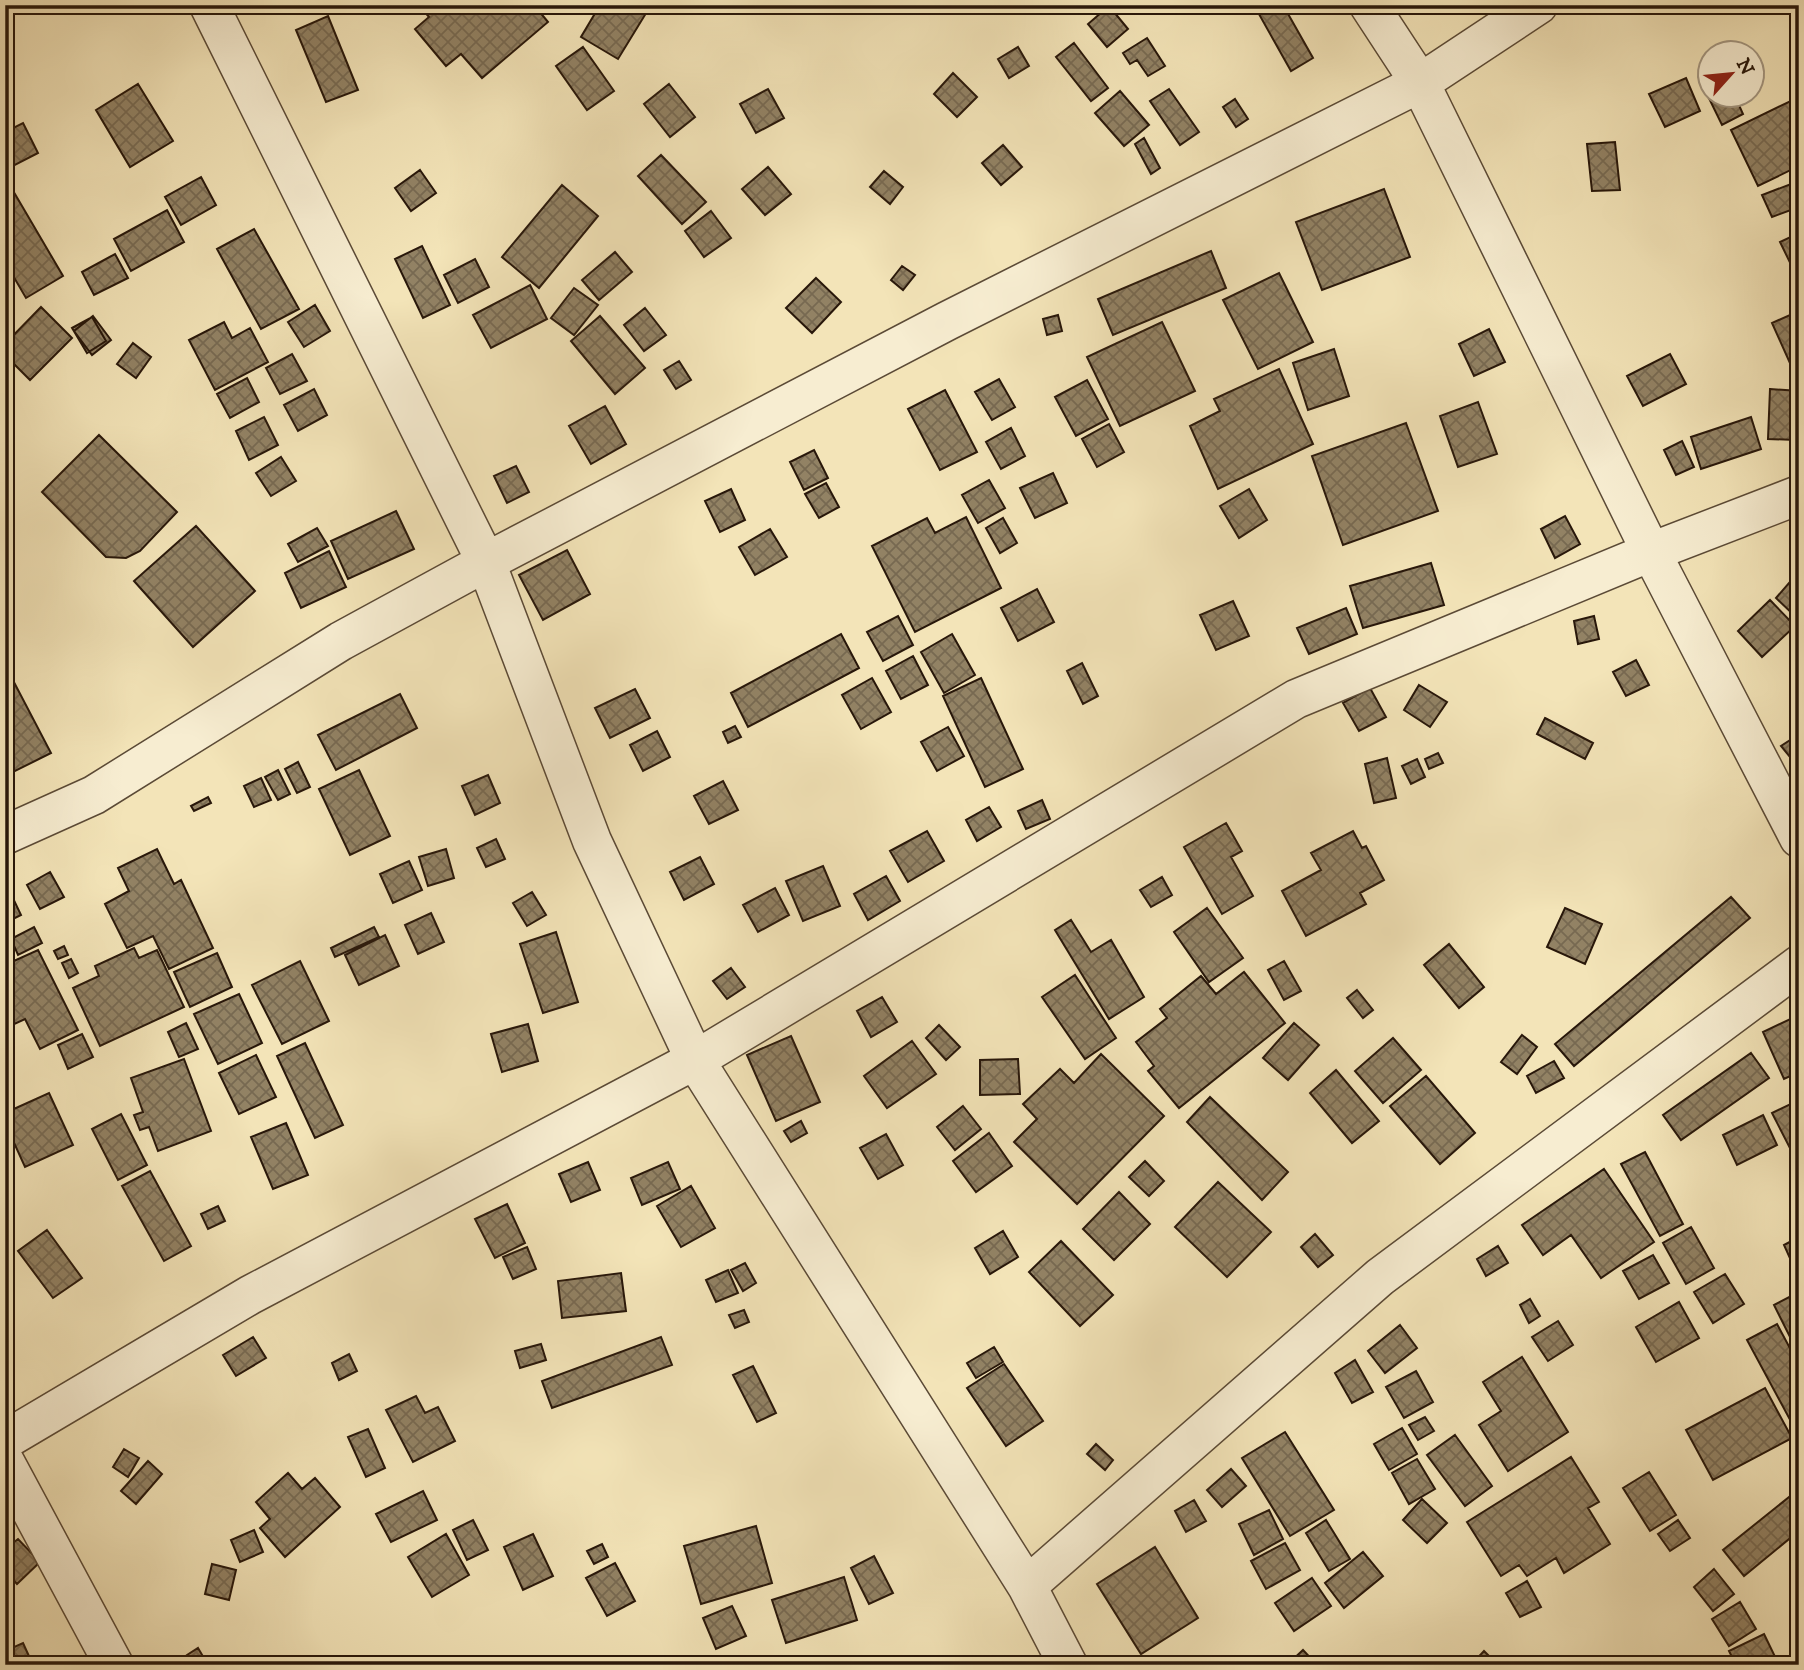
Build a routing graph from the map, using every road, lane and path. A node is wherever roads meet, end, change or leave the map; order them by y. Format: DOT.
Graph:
graph roads {
  1 [pos="209,5"];
  2 [pos="1369,5"];
  3 [pos="1538,5"];
  4 [pos="1420,83"];
  5 [pos="1799,495"];
  6 [pos="1651,552"];
  7 [pos="486,562"];
  8 [pos="5,835"];
  9 [pos="1799,838"];
  10 [pos="1799,965"];
  11 [pos="695,1060"];
  12 [pos="7,1465"];
  13 [pos="1027,1586"];
  14 [pos="114,1665"];
  15 [pos="1068,1665"];
  1 -- 7 [label="street"];
  2 -- 4 [label="street"];
  3 -- 4 [label="street"];
  4 -- 6 [label="street"];
  4 -- 7 [label="street"];
  5 -- 6 [label="street"];
  6 -- 9 [label="street"];
  6 -- 11 [label="street"];
  7 -- 8 [label="street"];
  7 -- 11 [label="street"];
  10 -- 13 [label="street"];
  11 -- 12 [label="street"];
  11 -- 13 [label="street"];
  12 -- 14 [label="street"];
  13 -- 15 [label="street"];
}
